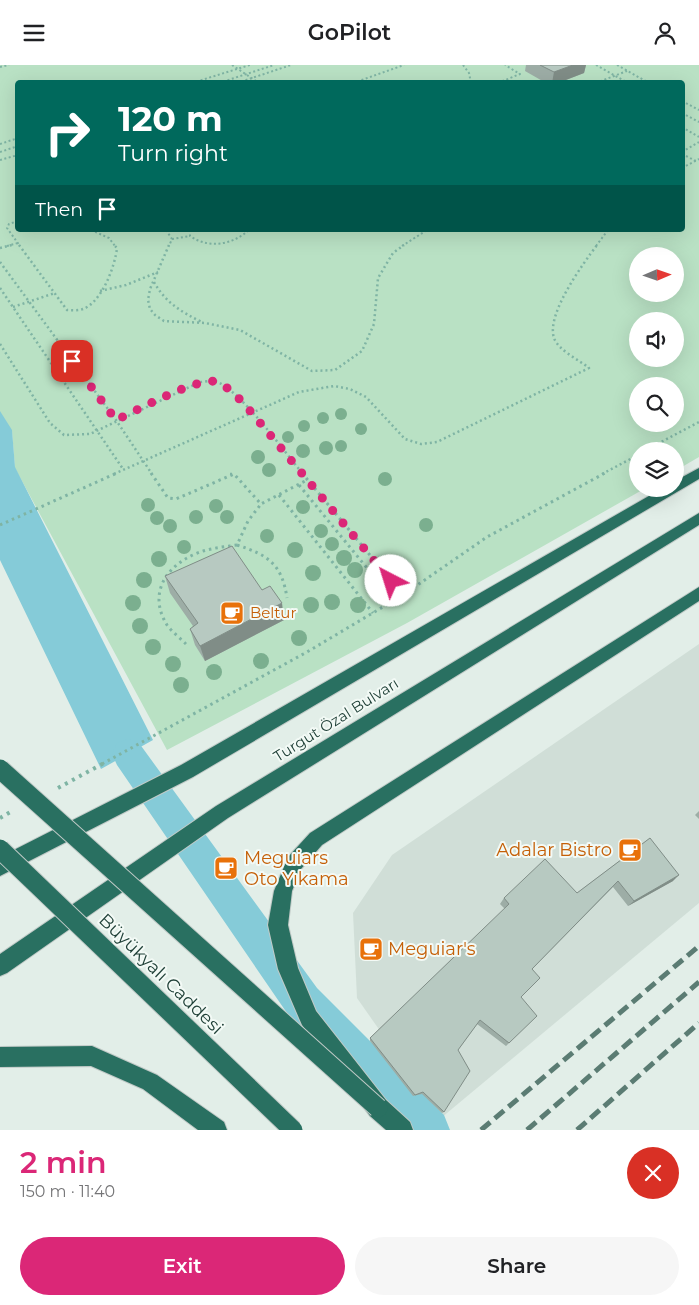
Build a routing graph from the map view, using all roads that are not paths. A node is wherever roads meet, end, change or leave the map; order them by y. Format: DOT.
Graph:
graph roads {
  1 [pos="699,473"];
  2 [pos="684,482"];
  3 [pos="659,497"];
  4 [pos="699,518"];
  5 [pos="699,593"];
  6 [pos="0,769"];
  7 [pos="0,849"];
  8 [pos="0,867"];
  9 [pos="0,966"];
  10 [pos="0,1057"];
  11 [pos="378,1108"];
  12 [pos="216,1130"];
  13 [pos="293,1130"];
  14 [pos="402,1130"];
  1 -- 2 [label="highway, Turgut Özal Bulvarı"];
  3 -- 8 [label="highway, Turgut Özal Bulvarı"];
  4 -- 9 [label="highway, Turgut Özal Bulvarı"];
  5 -- 11 [label="highway, bridge"];
  6 -- 11 [label="highway, bridge"];
  7 -- 13 [label="highway, Büyükyalı Caddesi, bridge"];
  10 -- 12 [label="highway"];
  11 -- 14 [label="highway"];
}
